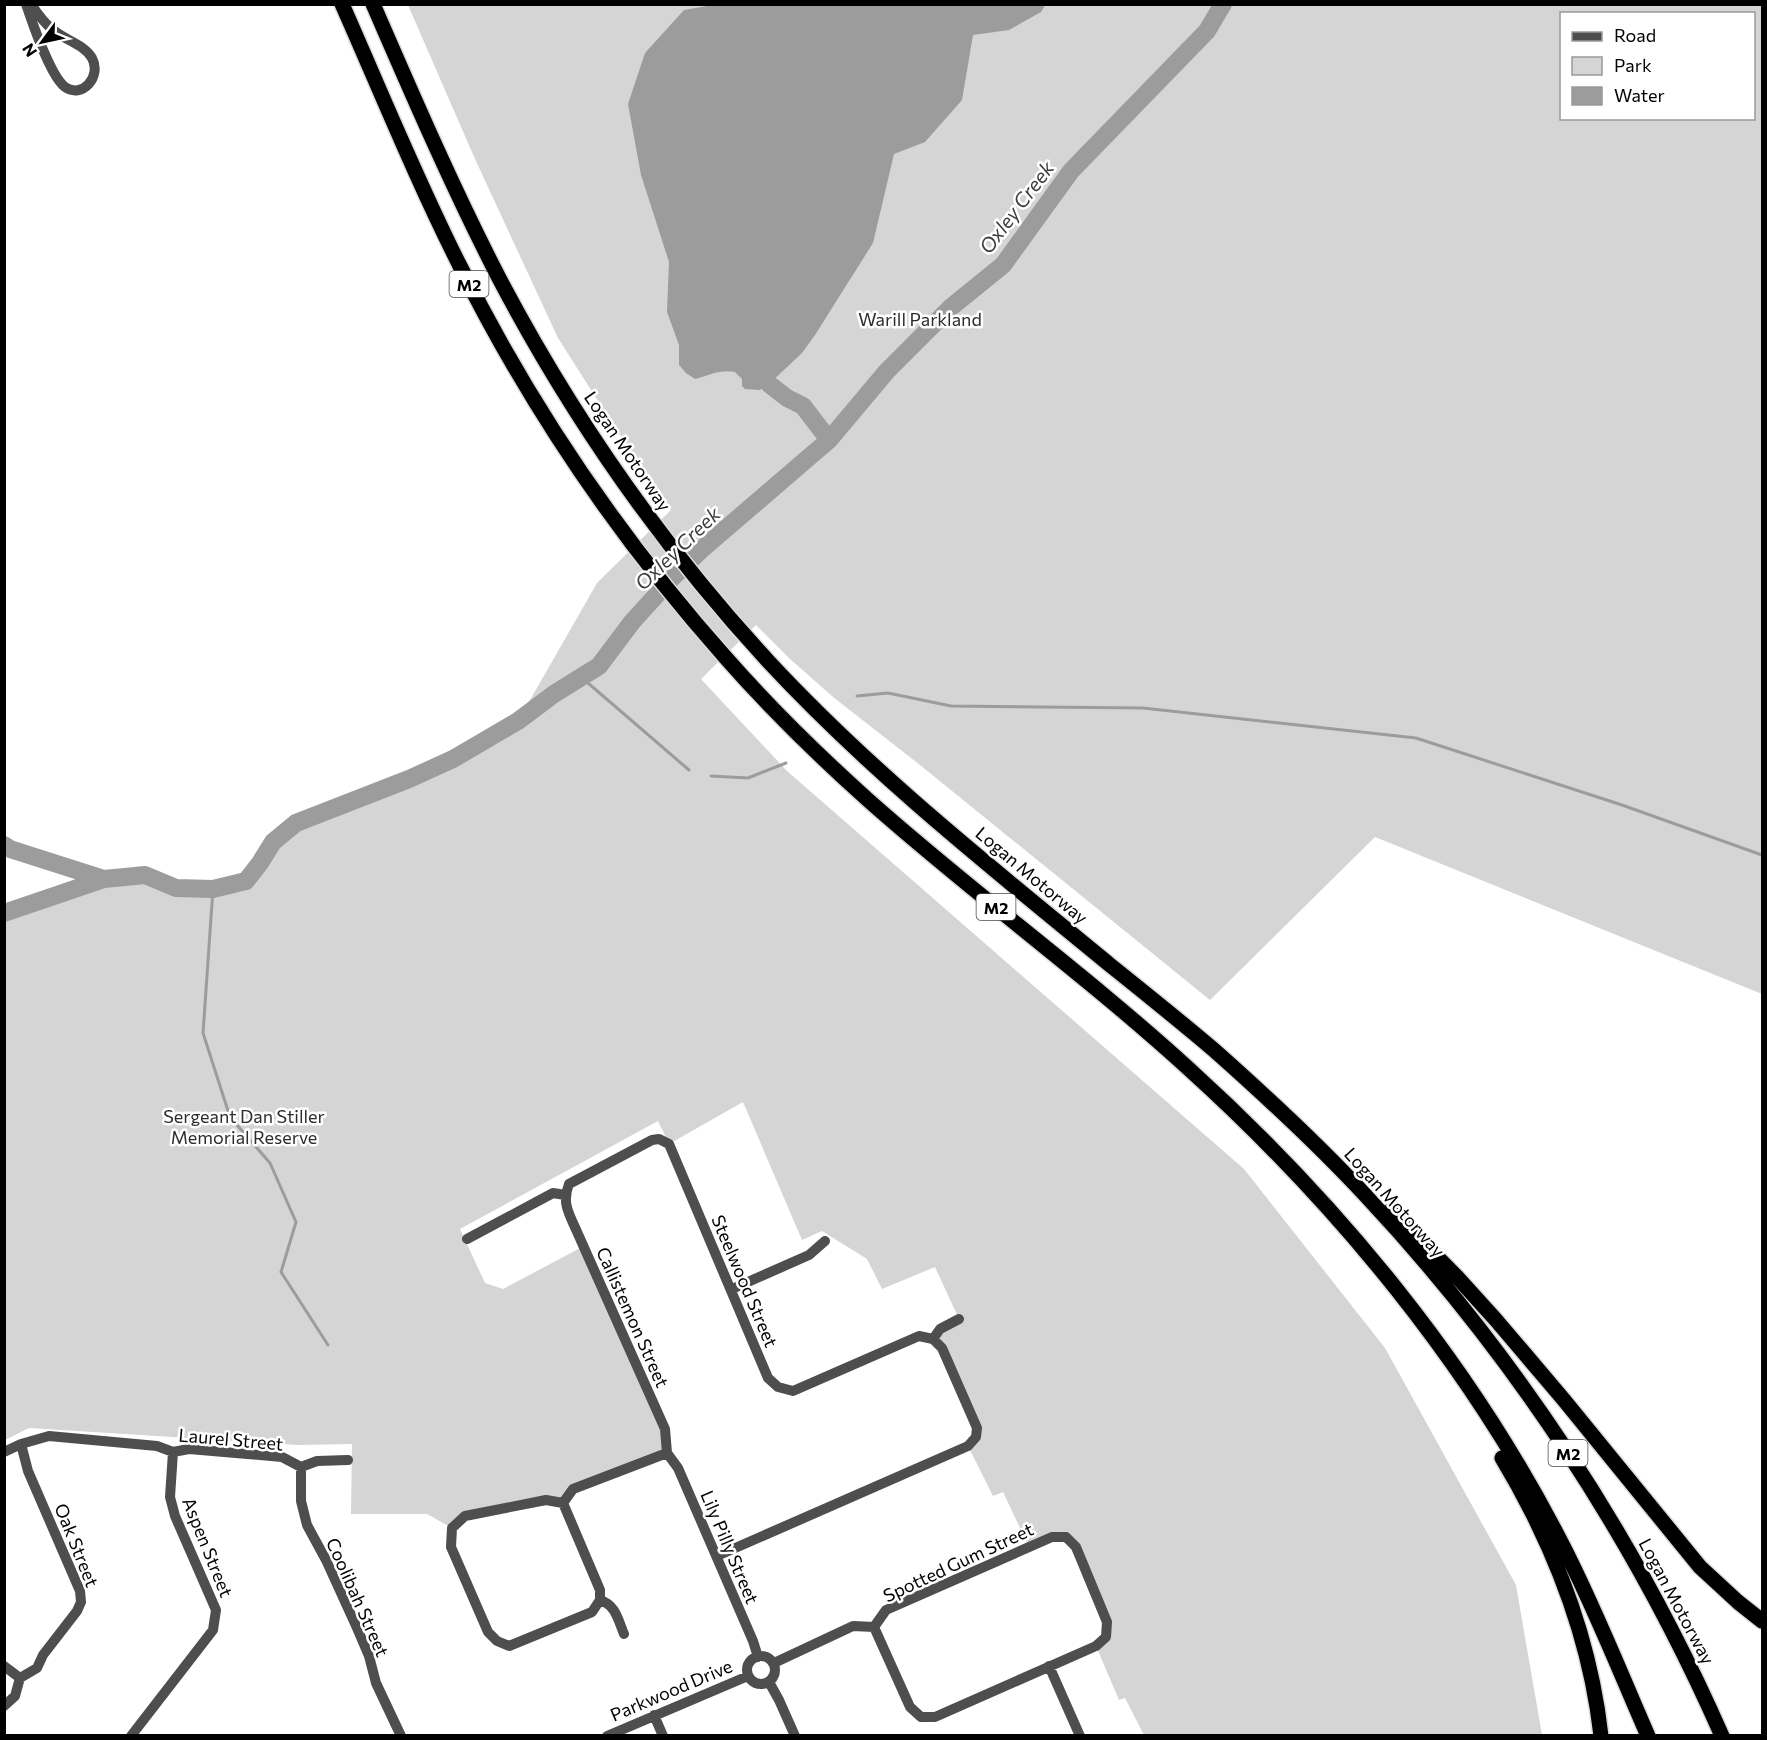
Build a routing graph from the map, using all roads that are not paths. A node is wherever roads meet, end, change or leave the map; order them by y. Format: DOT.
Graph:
graph roads {
  1 [pos="26,4"];
  2 [pos="31,4"];
  3 [pos="342,4"];
  4 [pos="373,4"];
  5 [pos="565,1195"];
  6 [pos="1370,1200"];
  7 [pos="467,1239"];
  8 [pos="825,1242"];
  9 [pos="732,1289"];
  10 [pos="959,1319"];
  11 [pos="933,1339"];
  12 [pos="1450,1361"];
  13 [pos="21,1444"];
  14 [pos="4,1452"];
  15 [pos="172,1452"];
  16 [pos="667,1453"];
  17 [pos="348,1460"];
  18 [pos="301,1467"];
  19 [pos="563,1503"];
  20 [pos="717,1556"];
  21 [pos="600,1600"];
  22 [pos="1762,1621"];
  23 [pos="874,1627"];
  24 [pos="624,1634"];
  25 [pos="758,1657"];
  26 [pos="774,1663"];
  27 [pos="4,1666"];
  28 [pos="1049,1666"];
  29 [pos="748,1676"];
  30 [pos="20,1678"];
  31 [pos="769,1682"];
  32 [pos="4,1706"];
  33 [pos="654,1715"];
  34 [pos="132,1736"];
  35 [pos="401,1736"];
  36 [pos="607,1736"];
  37 [pos="663,1736"];
  38 [pos="795,1736"];
  39 [pos="1080,1736"];
  40 [pos="1601,1736"];
  41 [pos="1648,1736"];
  42 [pos="1722,1736"];
  1 -- 2 [label="street"];
  3 -- 12 [label="highway, M2"];
  4 -- 6 [label="highway, Logan Motorway / M2"];
  5 -- 7 [label="street"];
  5 -- 9 [label="street, Steelwood Street"];
  5 -- 16 [label="street, Callistemon Street"];
  6 -- 22 [label="highway"];
  6 -- 42 [label="highway, Logan Motorway / M2"];
  8 -- 9 [label="street"];
  9 -- 11 [label="street, Steelwood Street"];
  10 -- 11 [label="street"];
  11 -- 20 [label="street"];
  12 -- 40 [label="highway"];
  12 -- 41 [label="highway, M2"];
  13 -- 14 [label="street, Laurel Street"];
  13 -- 15 [label="street, Laurel Street"];
  13 -- 30 [label="street, Oak Street"];
  15 -- 18 [label="street, Laurel Street"];
  15 -- 34 [label="street, Aspen Street"];
  16 -- 19 [label="street"];
  16 -- 20 [label="street, Lily Pilly Street"];
  17 -- 18 [label="street, Laurel Street"];
  18 -- 35 [label="street, Coolibah Street"];
  19 -- 21 [label="street"];
  19 -- 21 [label="street"];
  20 -- 25 [label="street, Lily Pilly Street"];
  21 -- 24 [label="street"];
  23 -- 26 [label="street, Spotted Gum Street"];
  23 -- 28 [label="street"];
  23 -- 28 [label="street, Spotted Gum Street"];
  25 -- 26 [label="street"];
  25 -- 29 [label="street"];
  26 -- 31 [label="street"];
  27 -- 30 [label="street"];
  28 -- 39 [label="street"];
  29 -- 31 [label="street"];
  29 -- 33 [label="street, Parkwood Drive"];
  30 -- 32 [label="street, Oak Street"];
  31 -- 38 [label="street"];
  33 -- 36 [label="street, Parkwood Drive"];
  33 -- 37 [label="street"];
}
